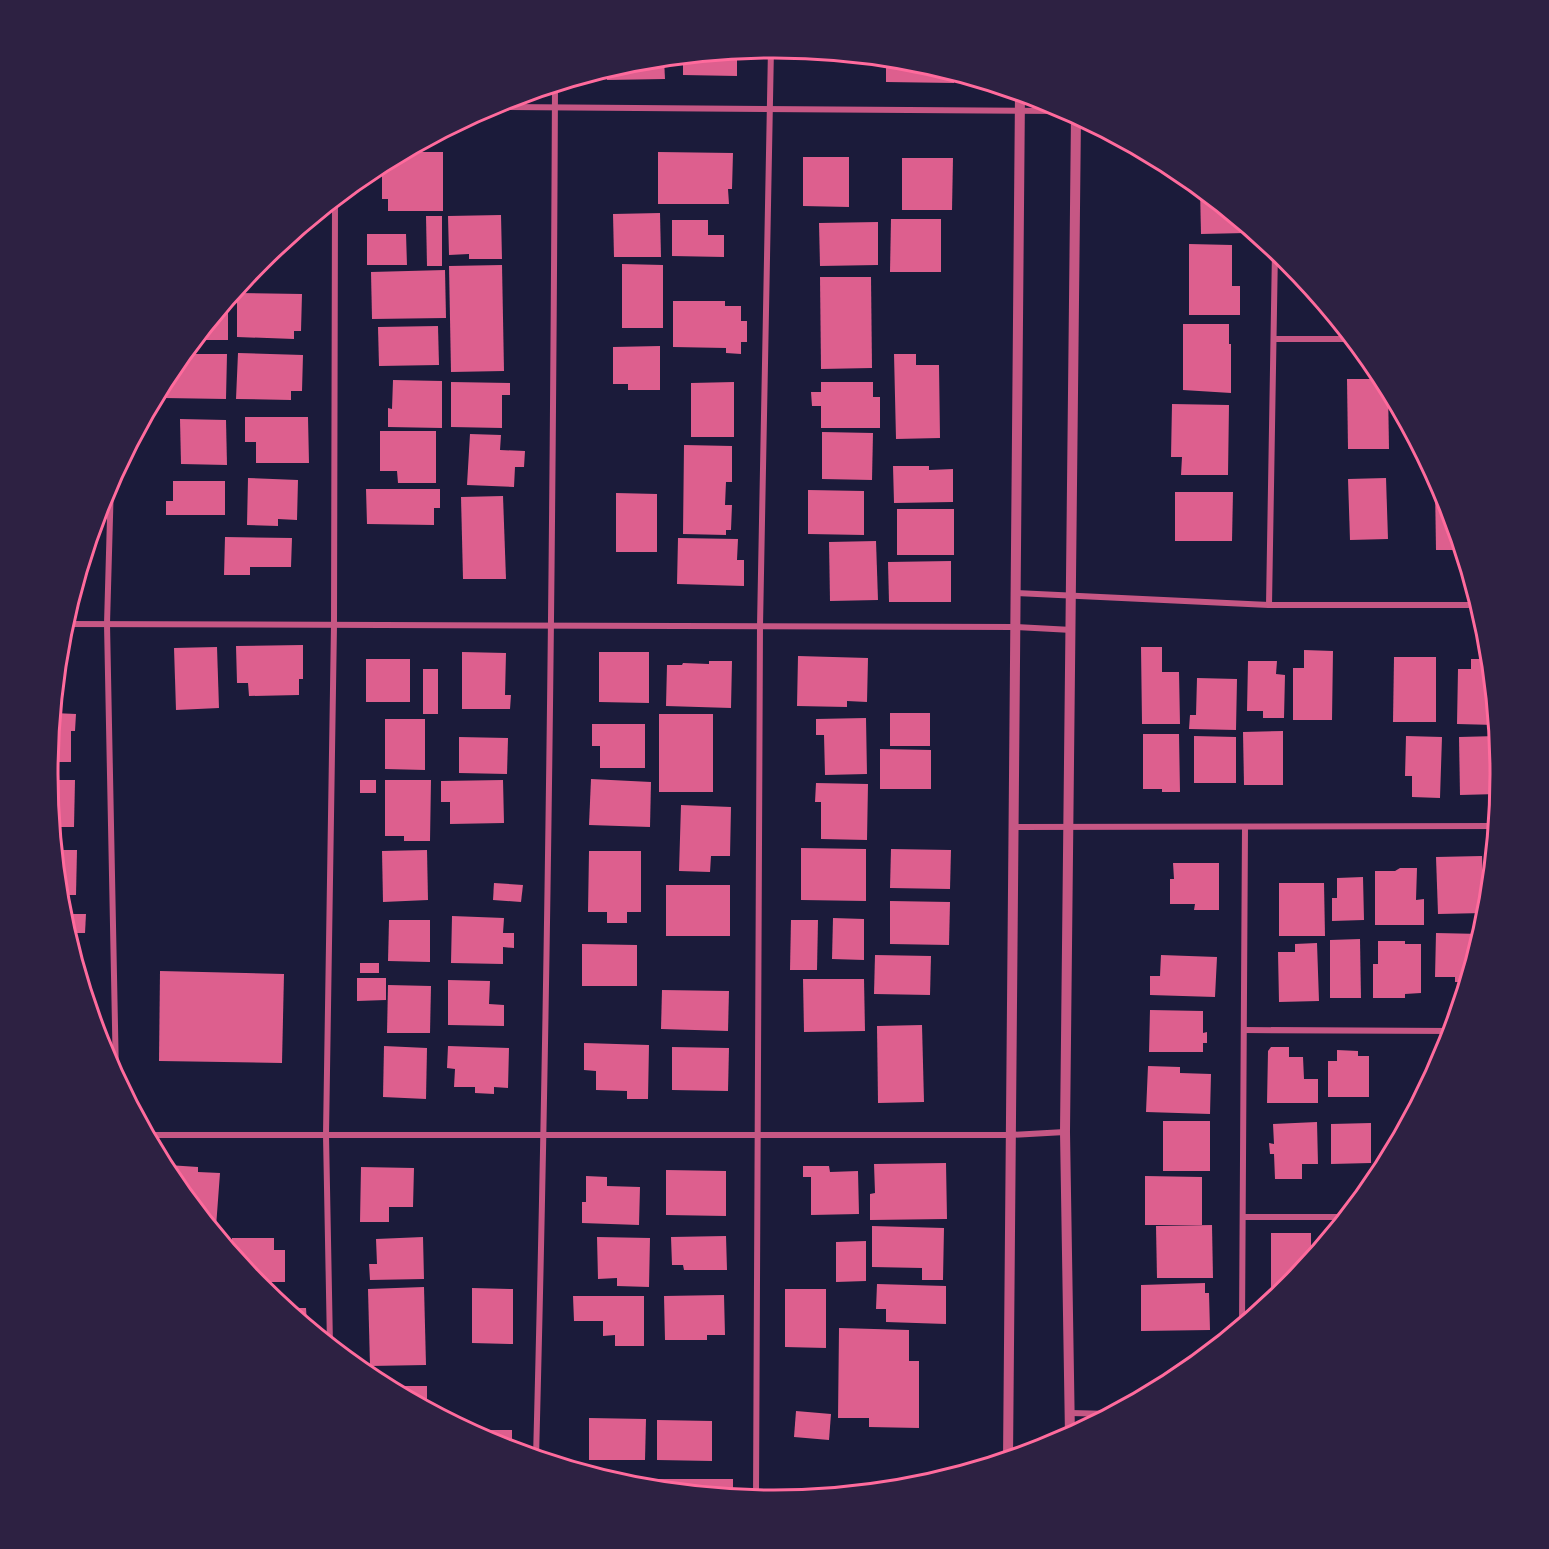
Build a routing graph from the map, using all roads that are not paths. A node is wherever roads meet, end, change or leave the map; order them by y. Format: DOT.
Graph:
graph roads {
  1 [pos="771,58"];
  2 [pos="555,93"];
  3 [pos="1020,102"];
  4 [pos="516,107"];
  5 [pos="554,107"];
  6 [pos="771,109"];
  7 [pos="1020,111"];
  8 [pos="1044,111"];
  9 [pos="1076,125"];
  10 [pos="335,209"];
  11 [pos="1275,262"];
  12 [pos="1274,339"];
  13 [pos="1343,339"];
  14 [pos="110,507"];
  15 [pos="1016,593"];
  16 [pos="1071,596"];
  17 [pos="1269,605"];
  18 [pos="1470,605"];
  19 [pos="75,624"];
  20 [pos="107,624"];
  21 [pos="334,625"];
  22 [pos="551,626"];
  23 [pos="760,626"];
  24 [pos="1015,627"];
  25 [pos="1071,630"];
  26 [pos="1014,826"];
  27 [pos="1488,826"];
  28 [pos="1245,827"];
  29 [pos="1069,828"];
  30 [pos="1244,1030"];
  31 [pos="1443,1031"];
  32 [pos="116,1055"];
  33 [pos="1065,1132"];
  34 [pos="156,1135"];
  35 [pos="326,1135"];
  36 [pos="544,1135"];
  37 [pos="757,1135"];
  38 [pos="1011,1135"];
  39 [pos="1243,1217"];
  40 [pos="1337,1217"];
  41 [pos="1242,1317"];
  42 [pos="330,1336"];
  43 [pos="1070,1413"];
  44 [pos="1097,1414"];
  45 [pos="1070,1426"];
  46 [pos="536,1450"];
  47 [pos="1008,1452"];
  48 [pos="756,1490"];
  1 -- 6 [label="street"];
  2 -- 5 [label="street"];
  3 -- 7 [label="street"];
  4 -- 5 [label="street"];
  5 -- 6 [label="street"];
  5 -- 22 [label="street"];
  6 -- 7 [label="street"];
  6 -- 23 [label="street"];
  7 -- 8 [label="street"];
  7 -- 15 [label="street"];
  9 -- 16 [label="street"];
  10 -- 21 [label="street"];
  11 -- 12 [label="street"];
  12 -- 13 [label="street"];
  12 -- 17 [label="street"];
  14 -- 20 [label="street"];
  15 -- 16 [label="street"];
  15 -- 24 [label="street"];
  16 -- 17 [label="street"];
  16 -- 25 [label="street"];
  17 -- 18 [label="street"];
  19 -- 20 [label="street"];
  20 -- 21 [label="street"];
  20 -- 32 [label="street"];
  21 -- 22 [label="street"];
  21 -- 35 [label="street"];
  22 -- 23 [label="street"];
  22 -- 36 [label="street"];
  23 -- 24 [label="street"];
  23 -- 37 [label="street"];
  24 -- 25 [label="street"];
  24 -- 26 [label="street"];
  25 -- 29 [label="street"];
  26 -- 29 [label="street"];
  26 -- 38 [label="street"];
  27 -- 28 [label="street"];
  28 -- 29 [label="street"];
  28 -- 30 [label="street"];
  29 -- 33 [label="street"];
  30 -- 31 [label="street"];
  30 -- 39 [label="street"];
  33 -- 38 [label="street"];
  33 -- 43 [label="street"];
  34 -- 35 [label="street"];
  35 -- 36 [label="street"];
  35 -- 42 [label="street"];
  36 -- 37 [label="street"];
  36 -- 46 [label="street"];
  37 -- 38 [label="street"];
  37 -- 48 [label="street"];
  38 -- 47 [label="street"];
  39 -- 40 [label="street"];
  39 -- 41 [label="street"];
  43 -- 44 [label="street"];
  43 -- 45 [label="street"];
}
